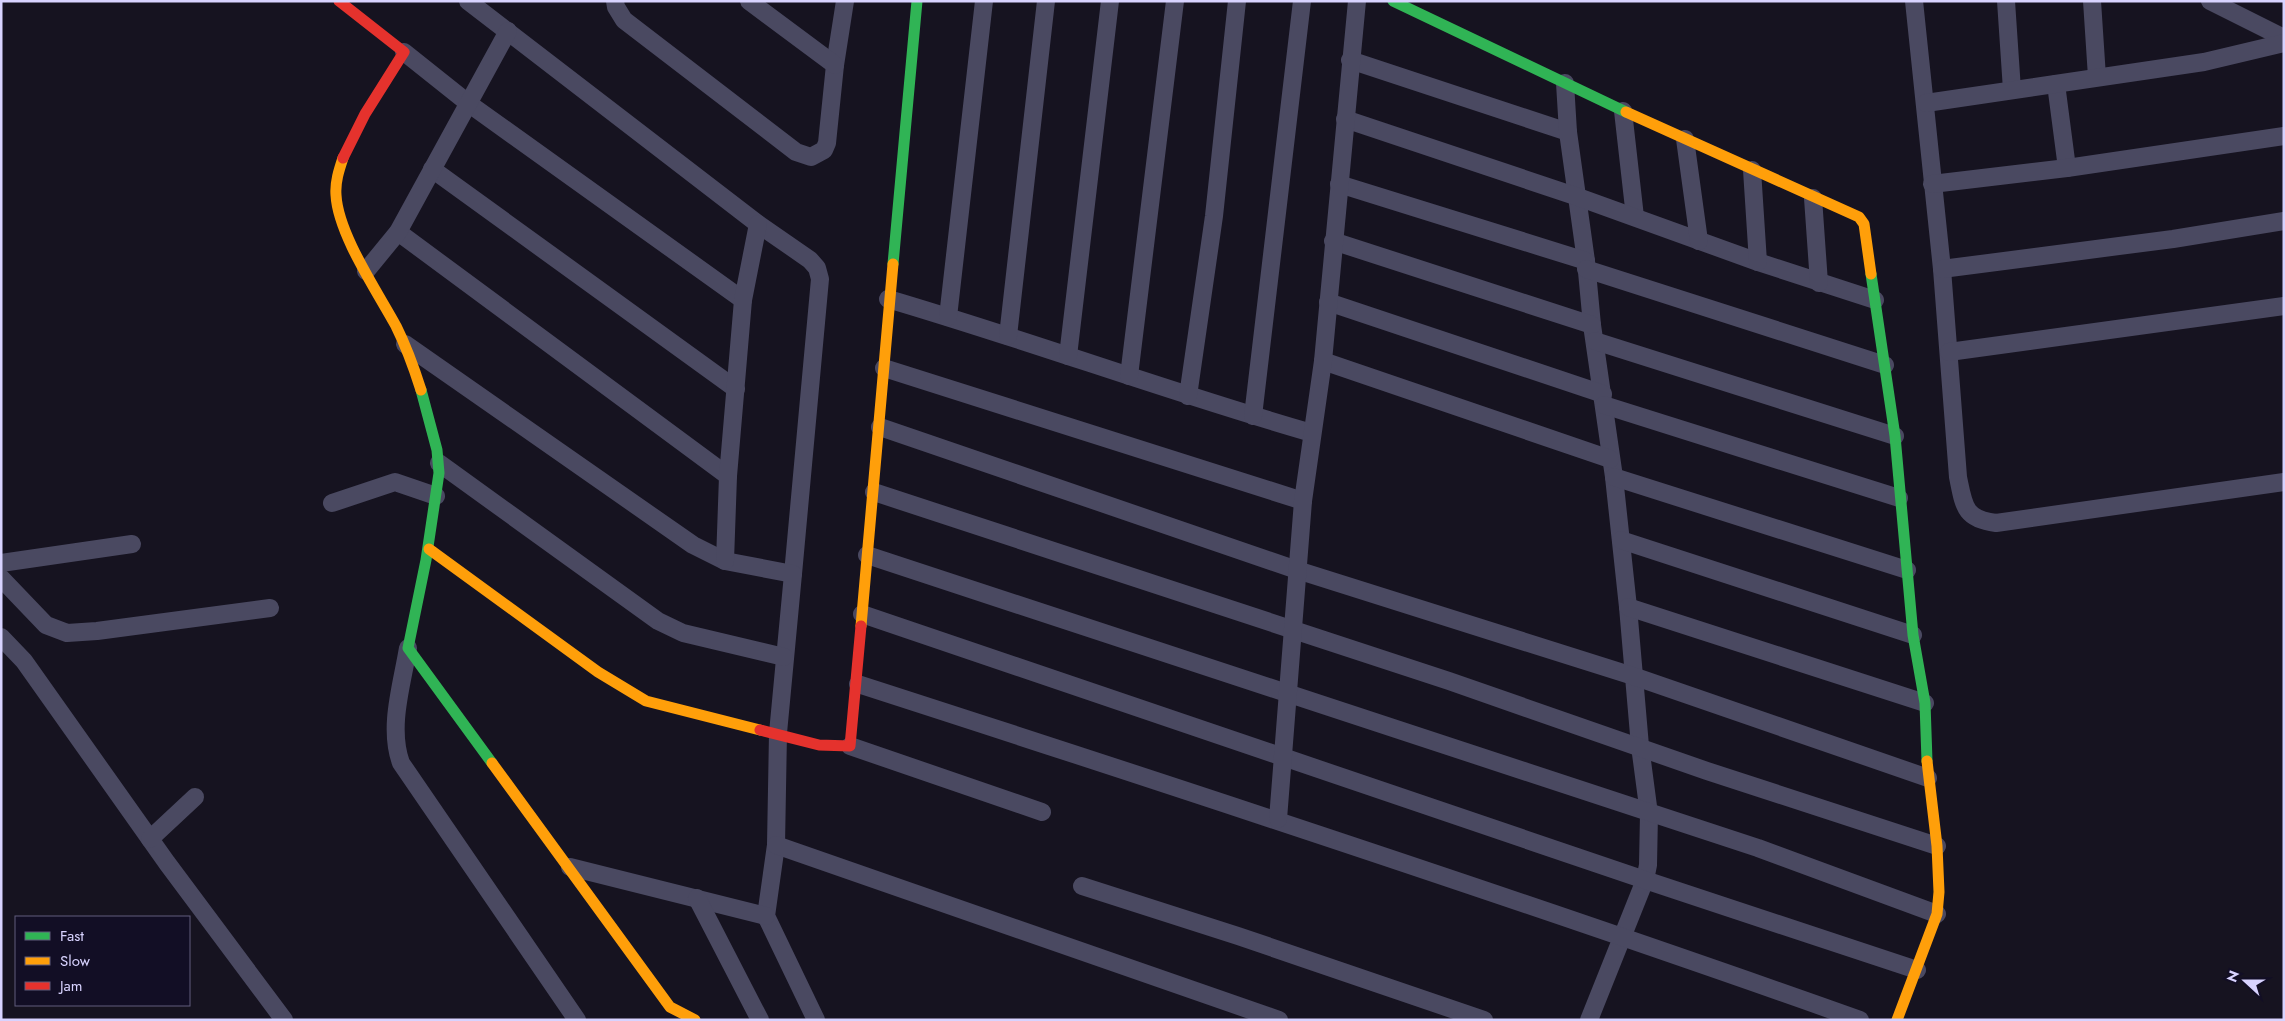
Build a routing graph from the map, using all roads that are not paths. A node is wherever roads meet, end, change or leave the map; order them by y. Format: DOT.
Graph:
graph roads {
  1 [pos="339,1"];
  2 [pos="468,1"];
  3 [pos="615,1"];
  4 [pos="749,1"];
  5 [pos="845,1"];
  6 [pos="917,1"];
  7 [pos="984,1"];
  8 [pos="1046,1"];
  9 [pos="1110,1"];
  10 [pos="1175,1"];
  11 [pos="1237,1"];
  12 [pos="1302,1"];
  13 [pos="1357,1"];
  14 [pos="1393,1"];
  15 [pos="1914,1"];
  16 [pos="2006,1"];
  17 [pos="2092,1"];
  18 [pos="2210,1"];
  19 [pos="508,31"];
  20 [pos="2284,38"];
  21 [pos="2284,43"];
  22 [pos="404,52"];
  23 [pos="1350,60"];
  24 [pos="835,65"];
  25 [pos="2097,77"];
  26 [pos="1565,83"];
  27 [pos="2056,84"];
  28 [pos="2012,90"];
  29 [pos="468,103"];
  30 [pos="1926,103"];
  31 [pos="1623,111"];
  32 [pos="1345,119"];
  33 [pos="1568,132"];
  34 [pos="2284,136"];
  35 [pos="1685,139"];
  36 [pos="2067,168"];
  37 [pos="432,169"];
  38 [pos="1752,170"];
  39 [pos="1339,184"];
  40 [pos="1932,184"];
  41 [pos="1578,197"];
  42 [pos="1813,198"];
  43 [pos="1635,218"];
  44 [pos="2284,221"];
  45 [pos="758,224"];
  46 [pos="398,232"];
  47 [pos="1333,241"];
  48 [pos="1699,241"];
  49 [pos="1758,262"];
  50 [pos="1586,265"];
  51 [pos="1942,269"];
  52 [pos="366,272"];
  53 [pos="1819,282"];
  54 [pos="888,299"];
  55 [pos="744,300"];
  56 [pos="1875,300"];
  57 [pos="1328,302"];
  58 [pos="2284,306"];
  59 [pos="948,317"];
  60 [pos="1593,333"];
  61 [pos="1008,336"];
  62 [pos="405,344"];
  63 [pos="1950,352"];
  64 [pos="1068,356"];
  65 [pos="1323,361"];
  66 [pos="1885,365"];
  67 [pos="884,368"];
  68 [pos="1129,376"];
  69 [pos="736,389"];
  70 [pos="1188,396"];
  71 [pos="1603,400"];
  72 [pos="1253,416"];
  73 [pos="880,426"];
  74 [pos="1312,433"];
  75 [pos="1895,436"];
  76 [pos="1610,459"];
  77 [pos="439,463"];
  78 [pos="728,476"];
  79 [pos="1614,477"];
  80 [pos="2284,482"];
  81 [pos="874,492"];
  82 [pos="436,496"];
  83 [pos="1899,498"];
  84 [pos="1303,501"];
  85 [pos="332,503"];
  86 [pos="1621,540"];
  87 [pos="132,544"];
  88 [pos="429,550"];
  89 [pos="867,554"];
  90 [pos="725,561"];
  91 [pos="1,563"];
  92 [pos="1297,570"];
  93 [pos="1907,570"];
  94 [pos="794,574"];
  95 [pos="1,578"];
  96 [pos="1628,607"];
  97 [pos="270,608"];
  98 [pos="862,614"];
  99 [pos="1292,630"];
  100 [pos="1913,635"];
  101 [pos="1,637"];
  102 [pos="408,648"];
  103 [pos="784,657"];
  104 [pos="1634,676"];
  105 [pos="858,684"];
  106 [pos="1288,694"];
  107 [pos="1925,703"];
  108 [pos="778,733"];
  109 [pos="850,746"];
  110 [pos="1640,746"];
  111 [pos="1284,758"];
  112 [pos="1928,778"];
  113 [pos="195,797"];
  114 [pos="1042,812"];
  115 [pos="1649,814"];
  116 [pos="1278,819"];
  117 [pos="150,839"];
  118 [pos="776,845"];
  119 [pos="1937,846"];
  120 [pos="570,867"];
  121 [pos="1645,880"];
  122 [pos="1082,886"];
  123 [pos="697,898"];
  124 [pos="1937,914"];
  125 [pos="766,916"];
  126 [pos="1624,936"];
  127 [pos="1917,970"];
  128 [pos="670,1013"];
  129 [pos="284,1020"];
  130 [pos="577,1020"];
  131 [pos="695,1020"];
  132 [pos="760,1020"];
  133 [pos="816,1020"];
  134 [pos="1279,1020"];
  135 [pos="1484,1020"];
  136 [pos="1590,1020"];
  137 [pos="1860,1020"];
  138 [pos="1896,1020"];
  1 -- 22 [label="street"];
  2 -- 19 [label="street"];
  3 -- 24 [label="street"];
  4 -- 24 [label="street"];
  5 -- 24 [label="street"];
  6 -- 54 [label="street"];
  7 -- 59 [label="street"];
  8 -- 61 [label="street"];
  9 -- 64 [label="street"];
  10 -- 68 [label="street"];
  11 -- 70 [label="street"];
  12 -- 72 [label="street"];
  13 -- 23 [label="street"];
  14 -- 26 [label="street"];
  15 -- 30 [label="street"];
  16 -- 28 [label="street"];
  17 -- 25 [label="street"];
  18 -- 20 [label="street"];
  19 -- 29 [label="street"];
  19 -- 45 [label="street"];
  21 -- 25 [label="street"];
  22 -- 29 [label="street"];
  22 -- 52 [label="street"];
  23 -- 32 [label="street"];
  23 -- 33 [label="street"];
  25 -- 27 [label="street"];
  26 -- 31 [label="street"];
  26 -- 33 [label="street"];
  27 -- 28 [label="street"];
  27 -- 36 [label="street"];
  28 -- 30 [label="street"];
  29 -- 37 [label="street"];
  29 -- 55 [label="street"];
  30 -- 40 [label="street"];
  31 -- 35 [label="street"];
  31 -- 43 [label="street"];
  32 -- 39 [label="street"];
  32 -- 41 [label="street"];
  33 -- 41 [label="street"];
  34 -- 36 [label="street"];
  35 -- 38 [label="street"];
  35 -- 48 [label="street"];
  36 -- 40 [label="street"];
  37 -- 46 [label="street"];
  37 -- 69 [label="street"];
  38 -- 42 [label="street"];
  38 -- 49 [label="street"];
  39 -- 47 [label="street"];
  39 -- 50 [label="street"];
  40 -- 51 [label="street"];
  41 -- 43 [label="street"];
  41 -- 50 [label="street"];
  42 -- 53 [label="street"];
  42 -- 56 [label="street"];
  43 -- 48 [label="street"];
  44 -- 51 [label="street"];
  45 -- 55 [label="street"];
  45 -- 94 [label="street"];
  46 -- 52 [label="street"];
  46 -- 78 [label="street"];
  47 -- 57 [label="street"];
  47 -- 60 [label="street"];
  48 -- 49 [label="street"];
  49 -- 53 [label="street"];
  50 -- 60 [label="street"];
  50 -- 66 [label="street"];
  51 -- 63 [label="street"];
  52 -- 62 [label="street"];
  53 -- 56 [label="street"];
  54 -- 59 [label="street"];
  54 -- 67 [label="street"];
  55 -- 69 [label="street"];
  56 -- 66 [label="street"];
  57 -- 65 [label="street"];
  57 -- 71 [label="street"];
  58 -- 63 [label="street"];
  59 -- 61 [label="street"];
  60 -- 71 [label="street"];
  60 -- 75 [label="street"];
  61 -- 64 [label="street"];
  62 -- 77 [label="street"];
  62 -- 90 [label="street"];
  63 -- 80 [label="street"];
  64 -- 68 [label="street"];
  65 -- 74 [label="street"];
  65 -- 76 [label="street"];
  66 -- 75 [label="street"];
  67 -- 73 [label="street"];
  67 -- 84 [label="street"];
  68 -- 70 [label="street"];
  69 -- 78 [label="street"];
  70 -- 72 [label="street"];
  71 -- 76 [label="street"];
  71 -- 83 [label="street"];
  72 -- 74 [label="street"];
  73 -- 81 [label="street"];
  73 -- 92 [label="street"];
  74 -- 84 [label="street"];
  75 -- 83 [label="street"];
  76 -- 79 [label="street"];
  77 -- 82 [label="street"];
  77 -- 103 [label="street"];
  78 -- 90 [label="street"];
  79 -- 86 [label="street"];
  79 -- 93 [label="street"];
  81 -- 89 [label="street"];
  81 -- 99 [label="street"];
  82 -- 85 [label="street"];
  82 -- 88 [label="street"];
  83 -- 93 [label="street"];
  84 -- 92 [label="street"];
  86 -- 96 [label="street"];
  86 -- 100 [label="street"];
  87 -- 91 [label="street"];
  88 -- 102 [label="street"];
  88 -- 108 [label="street"];
  89 -- 98 [label="street"];
  89 -- 106 [label="street"];
  90 -- 94 [label="street"];
  92 -- 99 [label="street"];
  92 -- 104 [label="street"];
  93 -- 100 [label="street"];
  94 -- 103 [label="street"];
  95 -- 97 [label="street"];
  96 -- 104 [label="street"];
  96 -- 107 [label="street"];
  98 -- 105 [label="street"];
  98 -- 111 [label="street"];
  99 -- 106 [label="street"];
  99 -- 110 [label="street"];
  100 -- 107 [label="street"];
  101 -- 117 [label="street"];
  102 -- 120 [label="street"];
  102 -- 130 [label="street"];
  103 -- 108 [label="street"];
  104 -- 110 [label="street"];
  104 -- 112 [label="street"];
  105 -- 109 [label="street"];
  105 -- 116 [label="street"];
  106 -- 111 [label="street"];
  106 -- 115 [label="street"];
  107 -- 112 [label="street"];
  108 -- 109 [label="street"];
  108 -- 118 [label="street"];
  109 -- 114 [label="street"];
  110 -- 115 [label="street"];
  110 -- 119 [label="street"];
  111 -- 116 [label="street"];
  111 -- 121 [label="street"];
  112 -- 119 [label="street"];
  113 -- 117 [label="street"];
  115 -- 121 [label="street"];
  115 -- 124 [label="street"];
  116 -- 126 [label="street"];
  117 -- 129 [label="street"];
  118 -- 125 [label="street"];
  118 -- 134 [label="street"];
  119 -- 124 [label="street"];
  120 -- 123 [label="street"];
  120 -- 128 [label="street"];
  121 -- 126 [label="street"];
  121 -- 127 [label="street"];
  122 -- 135 [label="street"];
  123 -- 125 [label="street"];
  123 -- 132 [label="street"];
  124 -- 127 [label="street"];
  125 -- 133 [label="street"];
  126 -- 136 [label="street"];
  126 -- 137 [label="street"];
  127 -- 138 [label="street"];
  128 -- 131 [label="street"];
}
